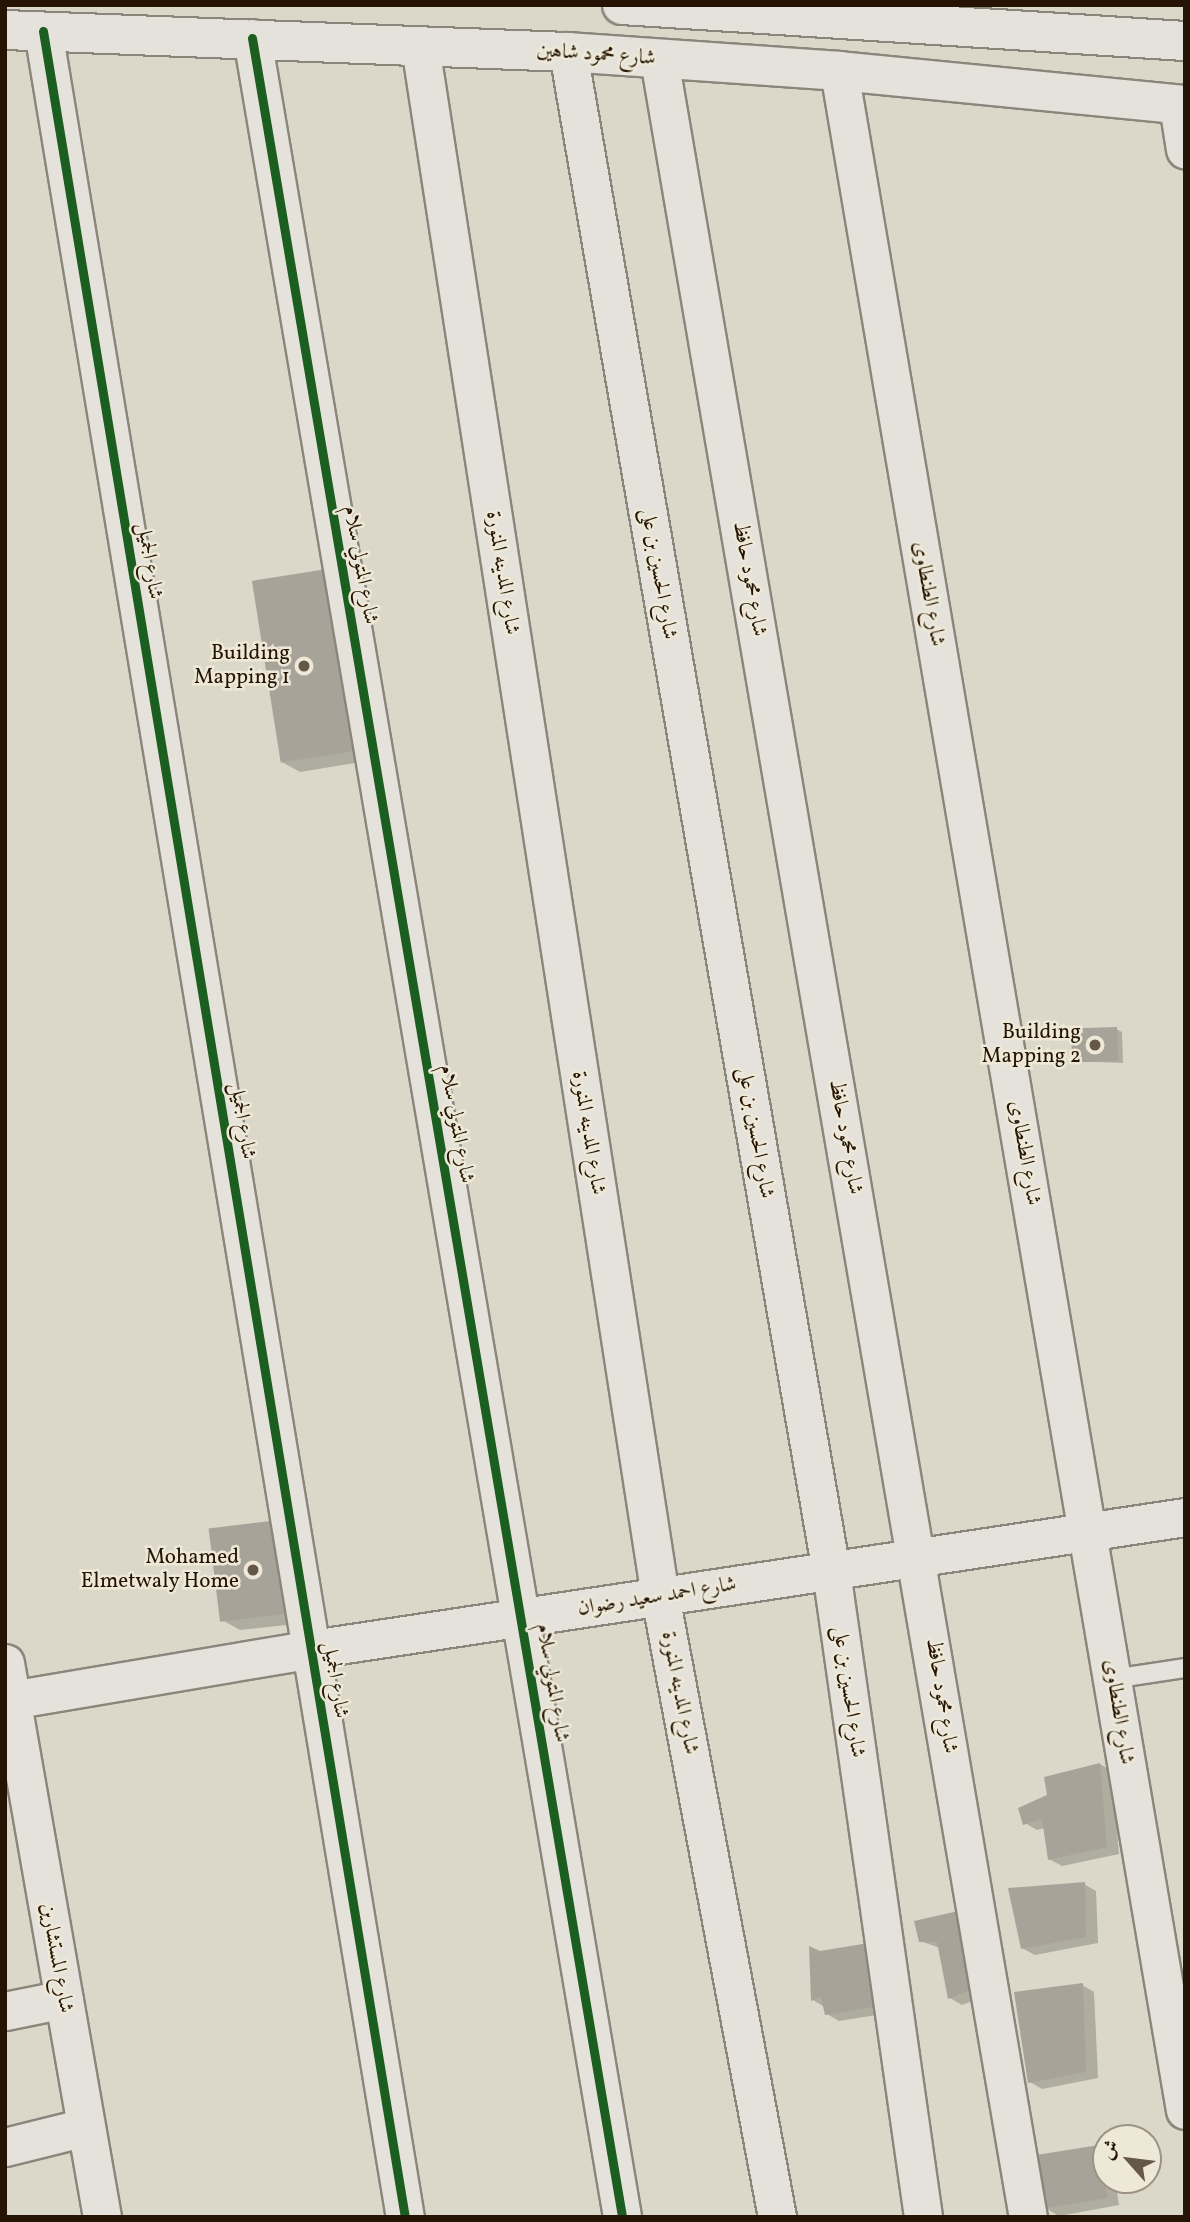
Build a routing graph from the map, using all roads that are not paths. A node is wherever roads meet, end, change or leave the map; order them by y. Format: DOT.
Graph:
graph roads {
  1 [pos="622,5"];
  2 [pos="699,8"];
  3 [pos="5,30"];
  4 [pos="43,31"];
  5 [pos="252,38"];
  6 [pos="1185,41"];
  7 [pos="420,46"];
  8 [pos="568,52"];
  9 [pos="659,59"];
  10 [pos="839,71"];
  11 [pos="1181,105"];
  12 [pos="1185,149"];
  13 [pos="1185,1517"];
  14 [pos="1088,1532"];
  15 [pos="918,1558"];
  16 [pos="831,1571"];
  17 [pos="660,1597"];
  18 [pos="523,1617"];
  19 [pos="312,1649"];
  20 [pos="5,1663"];
  21 [pos="1185,1668"];
  22 [pos="1112,1679"];
  23 [pos="8,1700"];
  24 [pos="21,1849"];
  25 [pos="64,1999"];
  26 [pos="5,2011"];
  27 [pos="1185,2110"];
  28 [pos="86,2127"];
  29 [pos="5,2147"];
  30 [pos="102,2217"];
  31 [pos="405,2217"];
  32 [pos="622,2217"];
  33 [pos="777,2217"];
  34 [pos="923,2217"];
  35 [pos="1028,2217"];
  1 -- 2 [label="main road"];
  2 -- 6 [label="main road"];
  3 -- 4 [label="main road, شارع محمود شاهين"];
  4 -- 5 [label="main road, شارع محمود شاهين"];
  4 -- 19 [label="street, شارع الجميل"];
  5 -- 7 [label="main road, شارع محمود شاهين"];
  5 -- 18 [label="street, شارع المتولي سلام"];
  7 -- 8 [label="main road, شارع محمود شاهين"];
  7 -- 17 [label="street, شارع المدينه المنورة"];
  8 -- 9 [label="main road, شارع محمود شاهين"];
  8 -- 16 [label="street, شارع الحسين بن على"];
  9 -- 10 [label="main road, شارع محمود شاهين"];
  9 -- 15 [label="street, شارع محمود حافظ"];
  10 -- 11 [label="main road, شارع محمود شاهين"];
  10 -- 14 [label="street, شارع الطنطاوى"];
  11 -- 12 [label="street"];
  13 -- 14 [label="street, شارع احمد سعيد رضوان"];
  14 -- 15 [label="street, شارع احمد سعيد رضوان"];
  14 -- 22 [label="street, شارع الطنطاوى"];
  15 -- 16 [label="street, شارع احمد سعيد رضوان"];
  15 -- 35 [label="street, شارع محمود حافظ"];
  16 -- 17 [label="street, شارع احمد سعيد رضوان"];
  16 -- 34 [label="street, شارع الحسين بن على"];
  17 -- 18 [label="street, شارع احمد سعيد رضوان"];
  17 -- 33 [label="street, شارع المدينه المنورة"];
  18 -- 19 [label="street, شارع احمد سعيد رضوان"];
  18 -- 32 [label="street, شارع المتولي سلام"];
  19 -- 23 [label="street, شارع احمد سعيد رضوان"];
  19 -- 31 [label="street, شارع الجميل"];
  20 -- 23 [label="street, شارع المستشارين"];
  21 -- 22 [label="lane"];
  22 -- 27 [label="street, شارع الطنطاوى"];
  23 -- 24 [label="street, شارع المستشارين"];
  24 -- 25 [label="street, شارع المستشارين"];
  25 -- 26 [label="street"];
  25 -- 28 [label="street, شارع المستشارين"];
  28 -- 29 [label="street"];
  28 -- 30 [label="street, شارع المستشارين"];
}
